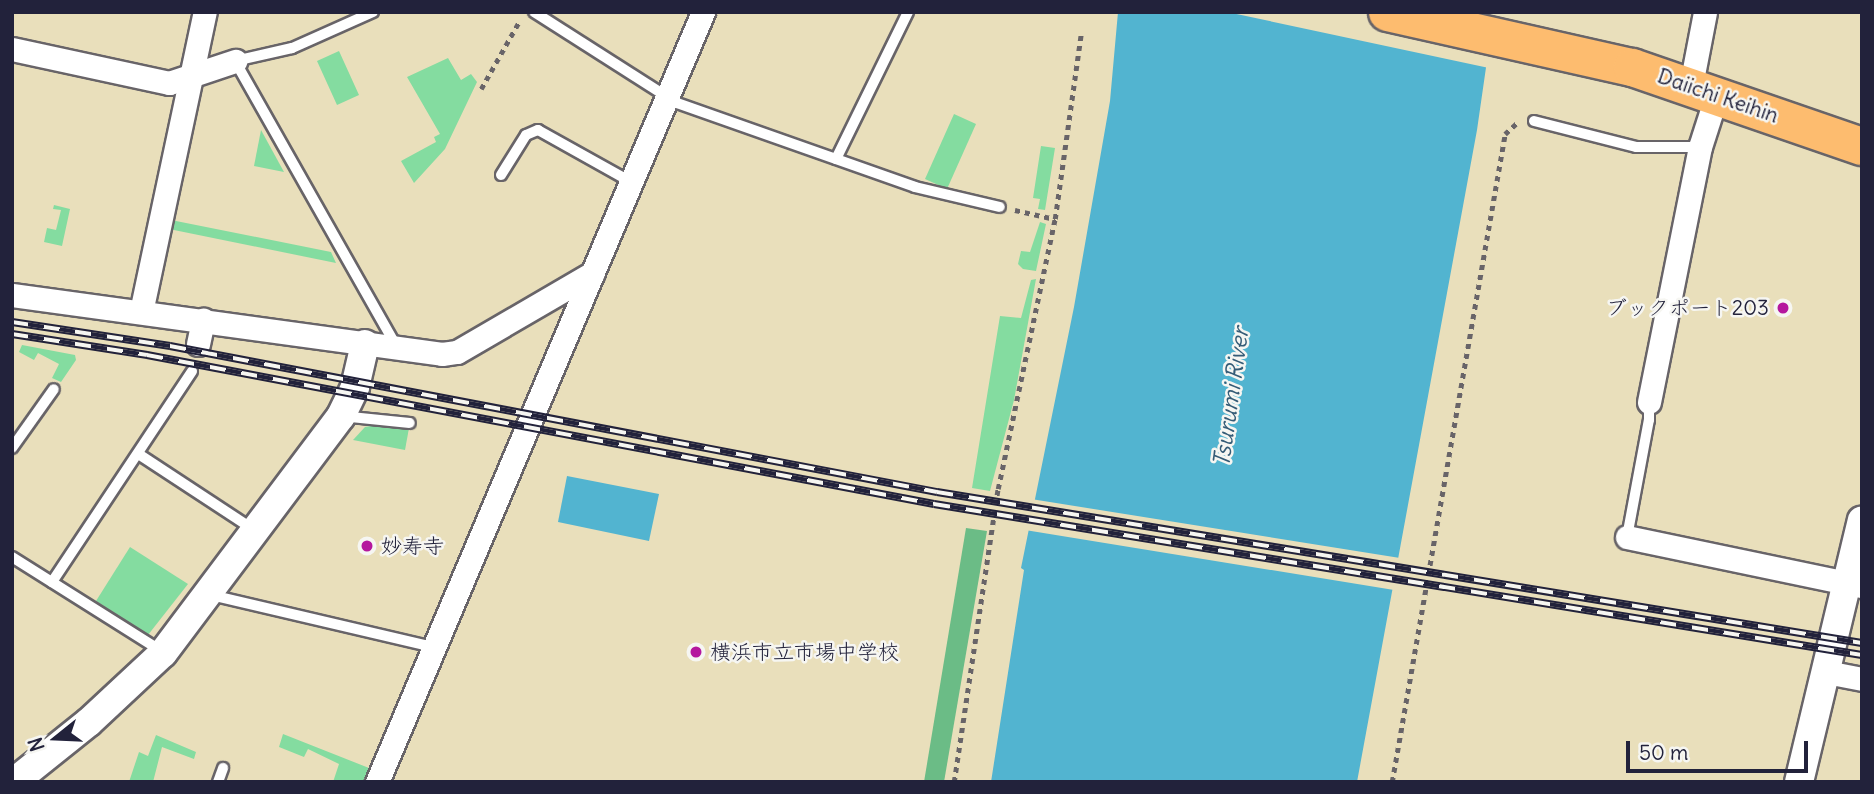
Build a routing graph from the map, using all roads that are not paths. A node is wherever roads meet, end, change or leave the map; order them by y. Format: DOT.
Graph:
graph roads {
  1 [pos="205,12"];
  2 [pos="373,12"];
  3 [pos="534,12"];
  4 [pos="703,12"];
  5 [pos="908,12"];
  6 [pos="1387,12"];
  7 [pos="1705,12"];
  8 [pos="12,48"];
  9 [pos="235,61"];
  10 [pos="188,80"];
  11 [pos="1704,90"];
  12 [pos="667,94"];
  13 [pos="1534,121"];
  14 [pos="1862,146"];
  15 [pos="1700,147"];
  16 [pos="836,159"];
  17 [pos="501,175"];
  18 [pos="631,182"];
  19 [pos="1000,207"];
  20 [pos="593,272"];
  21 [pos="12,295"];
  22 [pos="141,312"];
  23 [pos="203,320"];
  24 [pos="198,344"];
  25 [pos="365,344"];
  26 [pos="398,349"];
  27 [pos="192,371"];
  28 [pos="54,389"];
  29 [pos="1649,402"];
  30 [pos="341,416"];
  31 [pos="410,423"];
  32 [pos="12,448"];
  33 [pos="139,455"];
  34 [pos="1862,520"];
  35 [pos="254,530"];
  36 [pos="1627,537"];
  37 [pos="12,557"];
  38 [pos="52,582"];
  39 [pos="1854,584"];
  40 [pos="208,594"];
  41 [pos="433,647"];
  42 [pos="163,653"];
  43 [pos="1826,671"];
  44 [pos="1862,679"];
  45 [pos="223,768"];
  46 [pos="15,782"];
  47 [pos="218,782"];
  48 [pos="377,782"];
  49 [pos="1800,782"];
  1 -- 10 [label="street"];
  2 -- 9 [label="lane"];
  3 -- 12 [label="lane"];
  4 -- 12 [label="street"];
  5 -- 16 [label="lane"];
  6 -- 11 [label="highway, Daiichi Keihin"];
  7 -- 11 [label="street"];
  8 -- 10 [label="street"];
  9 -- 10 [label="street"];
  9 -- 26 [label="lane"];
  10 -- 22 [label="street"];
  11 -- 14 [label="highway, Daiichi Keihin"];
  11 -- 15 [label="street"];
  12 -- 16 [label="lane"];
  12 -- 18 [label="street"];
  13 -- 15 [label="lane"];
  15 -- 29 [label="street"];
  16 -- 19 [label="lane"];
  17 -- 18 [label="lane"];
  18 -- 20 [label="street"];
  20 -- 26 [label="street"];
  20 -- 41 [label="street"];
  21 -- 22 [label="street"];
  22 -- 23 [label="street"];
  23 -- 24 [label="street"];
  23 -- 25 [label="street"];
  25 -- 26 [label="street"];
  25 -- 30 [label="street"];
  27 -- 33 [label="lane"];
  28 -- 32 [label="lane"];
  29 -- 36 [label="lane"];
  30 -- 31 [label="lane"];
  30 -- 35 [label="street"];
  33 -- 35 [label="lane"];
  33 -- 38 [label="lane"];
  34 -- 39 [label="street"];
  35 -- 40 [label="street"];
  36 -- 39 [label="street"];
  37 -- 38 [label="lane"];
  38 -- 42 [label="lane"];
  39 -- 43 [label="street"];
  40 -- 41 [label="lane"];
  40 -- 42 [label="street"];
  41 -- 48 [label="street"];
  42 -- 46 [label="street"];
  43 -- 44 [label="street"];
  43 -- 49 [label="street"];
  45 -- 47 [label="lane"];
}
